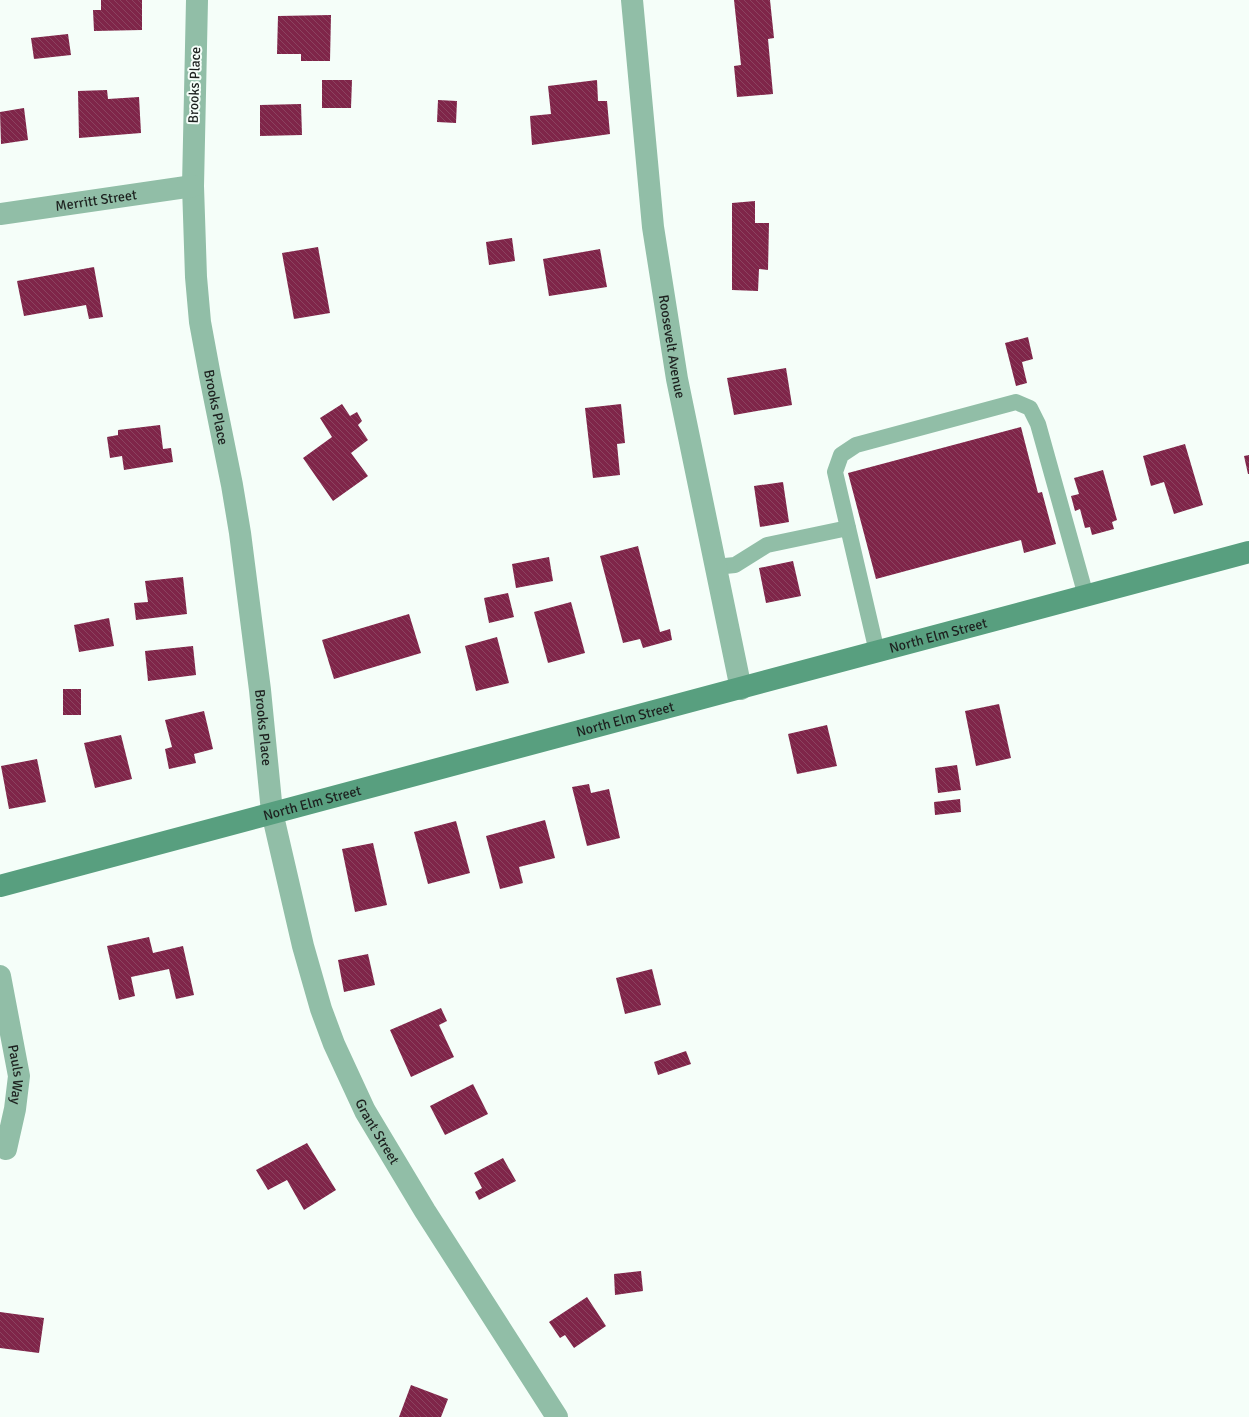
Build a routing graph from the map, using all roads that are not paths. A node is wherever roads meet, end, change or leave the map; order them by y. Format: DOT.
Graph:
graph roads {
  1 [pos="197,0"];
  2 [pos="632,0"];
  3 [pos="193,186"];
  4 [pos="0,214"];
  5 [pos="848,528"];
  6 [pos="1249,552"];
  7 [pos="715,567"];
  8 [pos="1086,596"];
  9 [pos="877,652"];
  10 [pos="741,689"];
  11 [pos="272,812"];
  12 [pos="0,886"];
  13 [pos="0,976"];
  14 [pos="6,1149"];
  15 [pos="557,1417"];
  1 -- 3 [label="street, Brooks Place"];
  2 -- 7 [label="street, Roosevelt Avenue"];
  3 -- 4 [label="street, Merritt Street"];
  3 -- 11 [label="street, Brooks Place"];
  5 -- 7 [label="lane"];
  5 -- 8 [label="lane"];
  5 -- 9 [label="lane"];
  6 -- 8 [label="main road, North Elm Street"];
  7 -- 10 [label="street, Roosevelt Avenue"];
  8 -- 9 [label="main road, North Elm Street"];
  9 -- 10 [label="main road, North Elm Street"];
  10 -- 11 [label="main road, North Elm Street"];
  11 -- 12 [label="main road, North Elm Street"];
  11 -- 15 [label="street, Grant Street"];
  13 -- 14 [label="street, Pauls Way"];
}
